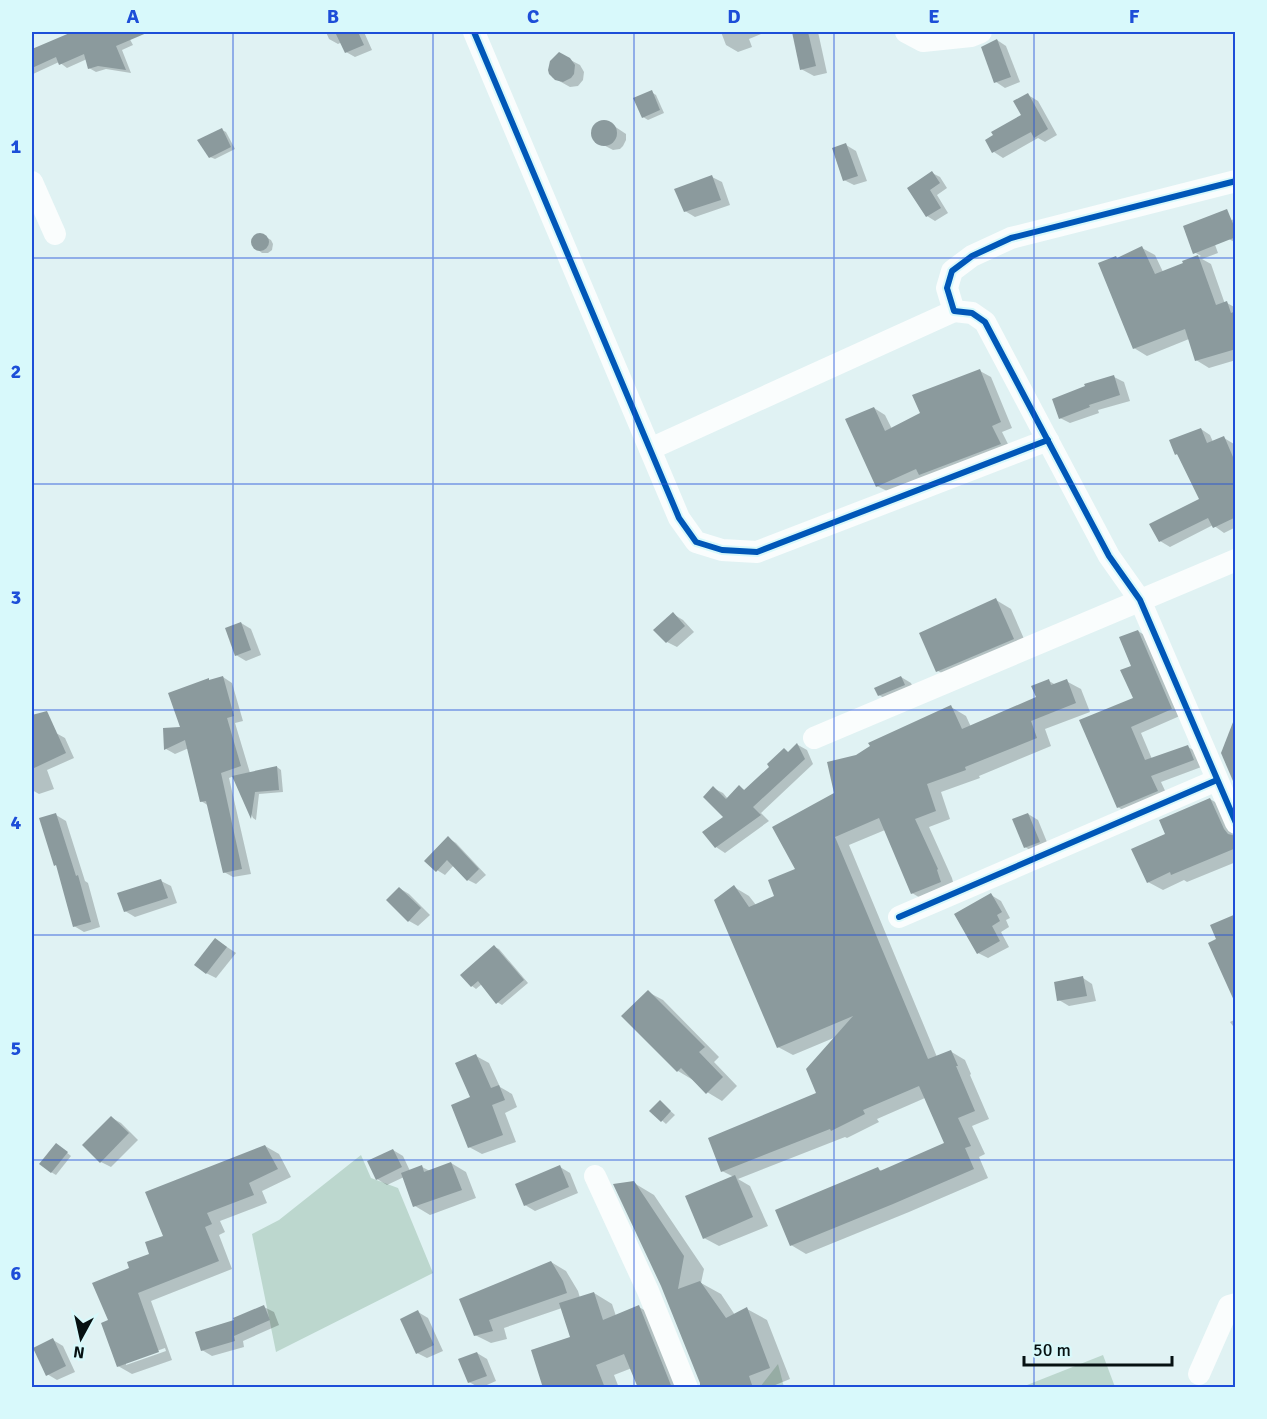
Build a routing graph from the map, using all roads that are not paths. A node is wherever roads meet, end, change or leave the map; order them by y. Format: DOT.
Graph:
graph roads {
  1 [pos="474,32"];
  2 [pos="906,32"];
  3 [pos="981,32"];
  4 [pos="1236,181"];
  5 [pos="32,182"];
  6 [pos="55,234"];
  7 [pos="954,311"];
  8 [pos="1048,440"];
  9 [pos="650,449"];
  10 [pos="1236,560"];
  11 [pos="1140,600"];
  12 [pos="814,738"];
  13 [pos="1216,780"];
  14 [pos="1236,822"];
  15 [pos="899,917"];
  16 [pos="595,1176"];
  17 [pos="1236,1304"];
  18 [pos="1199,1374"];
  19 [pos="687,1388"];
  1 -- 9 [label="street"];
  2 -- 3 [label="street"];
  4 -- 7 [label="street"];
  5 -- 6 [label="street"];
  7 -- 8 [label="street"];
  7 -- 9 [label="street"];
  8 -- 9 [label="street"];
  8 -- 11 [label="street"];
  10 -- 11 [label="street"];
  11 -- 12 [label="street"];
  11 -- 13 [label="street"];
  13 -- 14 [label="street"];
  13 -- 15 [label="street"];
  16 -- 19 [label="street"];
  17 -- 18 [label="street"];
}
